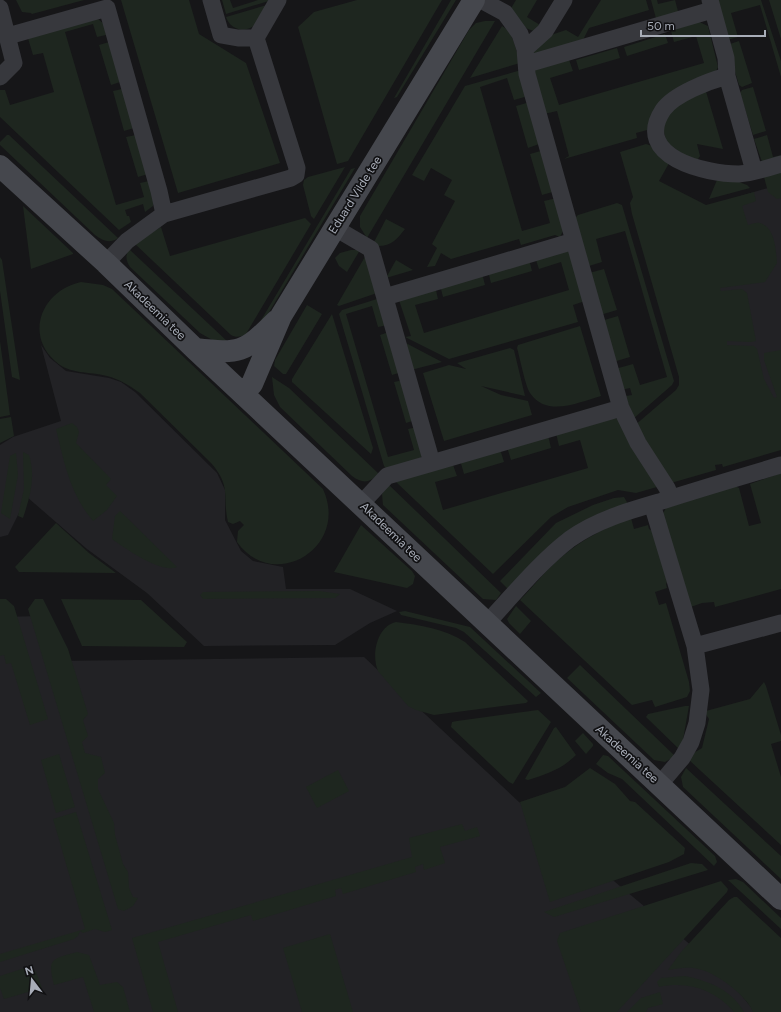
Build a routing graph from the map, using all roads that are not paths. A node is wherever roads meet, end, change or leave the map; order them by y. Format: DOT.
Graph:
graph roads {
  1 [pos="211,0"];
  2 [pos="278,0"];
  3 [pos="474,0"];
  4 [pos="481,0"];
  5 [pos="564,0"];
  6 [pos="711,5"];
  7 [pos="0,8"];
  8 [pos="8,36"];
  9 [pos="256,38"];
  10 [pos="526,56"];
  11 [pos="727,76"];
  12 [pos="0,77"];
  13 [pos="781,164"];
  14 [pos="0,166"];
  15 [pos="754,172"];
  16 [pos="164,214"];
  17 [pos="335,228"];
  18 [pos="574,241"];
  19 [pos="106,263"];
  20 [pos="385,296"];
  21 [pos="281,316"];
  22 [pos="195,349"];
  23 [pos="243,393"];
  24 [pos="621,408"];
  25 [pos="432,463"];
  26 [pos="781,465"];
  27 [pos="671,498"];
  28 [pos="361,504"];
  29 [pos="652,504"];
  30 [pos="487,623"];
  31 [pos="781,623"];
  32 [pos="694,646"];
  33 [pos="660,784"];
  34 [pos="781,899"];
  1 -- 9 [label="street"];
  2 -- 9 [label="street"];
  3 -- 17 [label="main road, Eduard Vilde tee"];
  4 -- 10 [label="street"];
  5 -- 10 [label="street"];
  6 -- 10 [label="street"];
  6 -- 11 [label="street"];
  7 -- 8 [label="street"];
  8 -- 12 [label="street"];
  8 -- 16 [label="street"];
  9 -- 16 [label="street"];
  10 -- 18 [label="street"];
  11 -- 15 [label="street"];
  11 -- 15 [label="street"];
  13 -- 15 [label="street"];
  14 -- 19 [label="main road, Akadeemia tee"];
  16 -- 19 [label="street"];
  17 -- 20 [label="street"];
  17 -- 21 [label="main road, Eduard Vilde tee"];
  18 -- 20 [label="street"];
  18 -- 24 [label="street"];
  19 -- 22 [label="main road, Akadeemia tee"];
  20 -- 25 [label="street"];
  21 -- 22 [label="main road"];
  21 -- 23 [label="main road, Eduard Vilde tee"];
  22 -- 23 [label="main road, Akadeemia tee"];
  23 -- 28 [label="main road, Akadeemia tee"];
  24 -- 25 [label="street"];
  24 -- 27 [label="street"];
  25 -- 28 [label="street"];
  26 -- 27 [label="street"];
  27 -- 29 [label="street"];
  28 -- 30 [label="main road, Akadeemia tee"];
  29 -- 30 [label="street"];
  29 -- 32 [label="street"];
  30 -- 33 [label="main road, Akadeemia tee"];
  31 -- 32 [label="street"];
  32 -- 33 [label="street"];
  33 -- 34 [label="main road, Akadeemia tee"];
}
